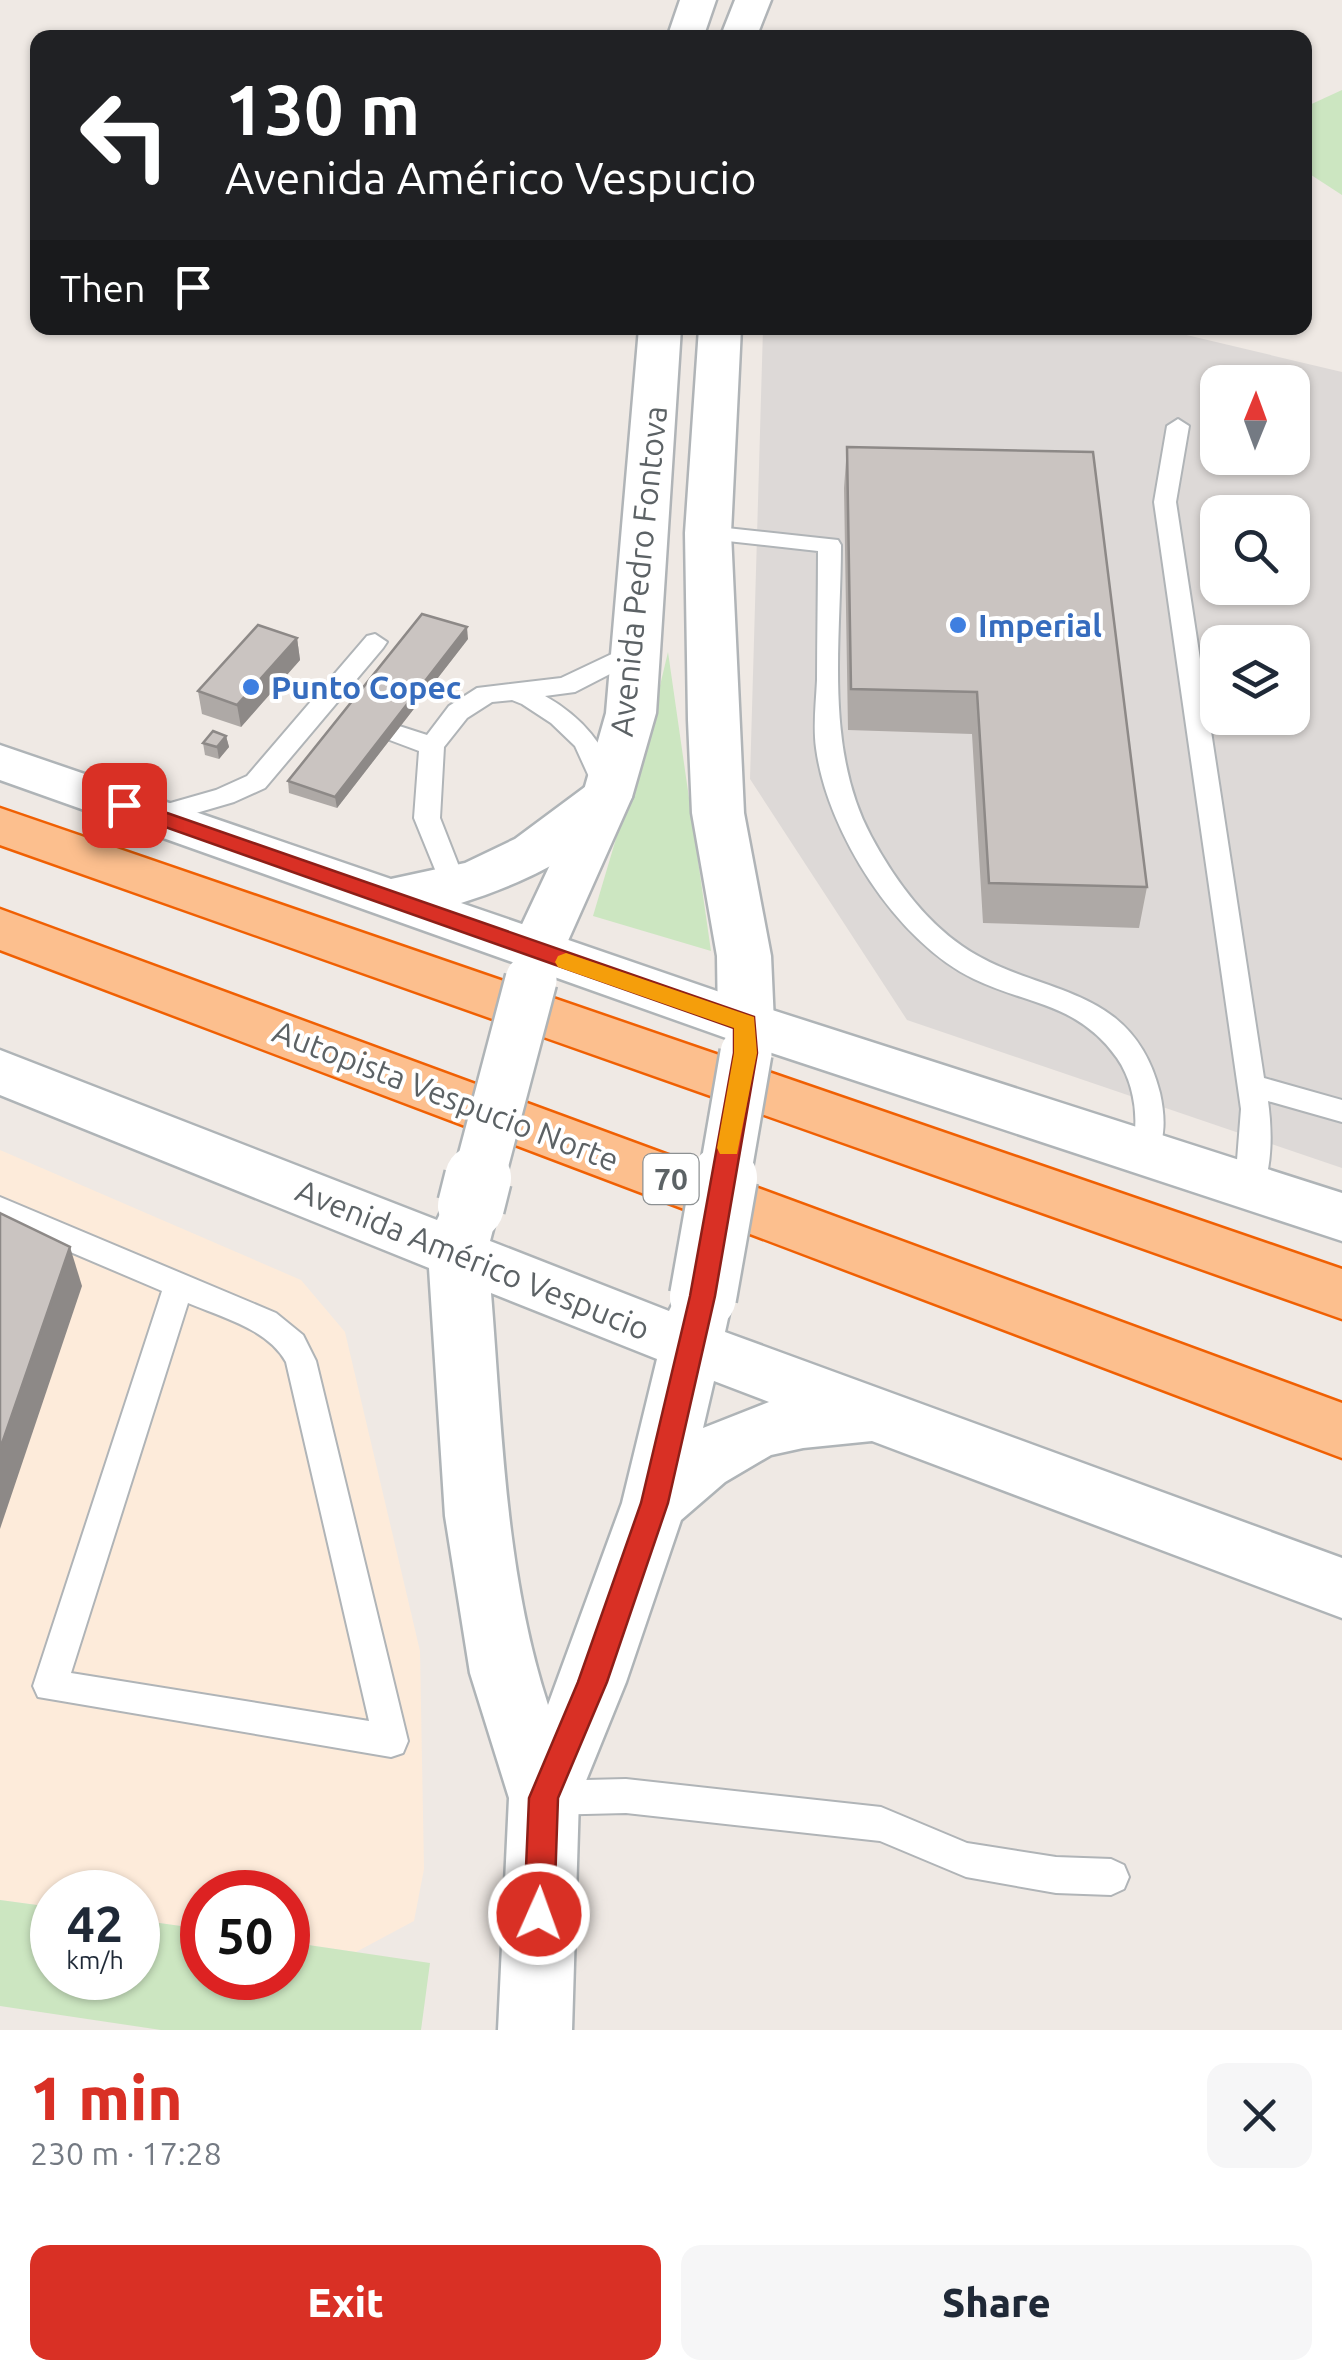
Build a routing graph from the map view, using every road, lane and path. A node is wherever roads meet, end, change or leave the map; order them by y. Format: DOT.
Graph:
graph roads {
  1 [pos="698,0"];
  2 [pos="752,0"];
  3 [pos="688,30"];
  4 [pos="741,30"];
  5 [pos="659,335"];
  6 [pos="720,335"];
  7 [pos="1178,426"];
  8 [pos="708,533"];
  9 [pos="375,642"];
  10 [pos="635,651"];
  11 [pos="514,690"];
  12 [pos="321,706"];
  13 [pos="351,717"];
  14 [pos="396,733"];
  15 [pos="432,746"];
  16 [pos="0,762"];
  17 [pos="608,797"];
  18 [pos="155,816"];
  19 [pos="0,826"];
  20 [pos="454,887"];
  21 [pos="390,897"];
  22 [pos="0,929"];
  23 [pos="533,966"];
  24 [pos="746,1038"];
  25 [pos="0,1072"];
  26 [pos="1252,1085"];
  27 [pos="1342,1111"];
  28 [pos="1146,1152"];
  29 [pos="1250,1186"];
  30 [pos="0,1209"];
  31 [pos="1342,1218"];
  32 [pos="464,1228"];
  33 [pos="179,1286"];
  34 [pos="1342,1294"];
  35 [pos="697,1321"];
  36 [pos="881,1416"];
  37 [pos="1342,1431"];
  38 [pos="654,1503"];
  39 [pos="1342,1588"];
  40 [pos="544,1798"];
  41 [pos="1111,1877"];
  42 [pos="534,2030"];
  1 -- 3 [label="main road"];
  2 -- 4 [label="main road"];
  5 -- 10 [label="main road, Avenida Pedro Fontova"];
  6 -- 8 [label="main road, Avenida Pedro Fontova"];
  7 -- 26 [label="lane"];
  8 -- 24 [label="main road, Avenida Pedro Fontova"];
  8 -- 28 [label="lane"];
  9 -- 12 [label="lane"];
  10 -- 11 [label="lane"];
  10 -- 17 [label="main road, Avenida Pedro Fontova"];
  11 -- 15 [label="lane"];
  11 -- 17 [label="lane"];
  12 -- 13 [label="lane"];
  12 -- 18 [label="lane"];
  14 -- 15 [label="lane"];
  15 -- 20 [label="lane"];
  16 -- 18 [label="main road"];
  17 -- 20 [label="main road"];
  17 -- 23 [label="main road, Avenida Pedro Fontova"];
  18 -- 21 [label="main road"];
  19 -- 34 [label="highway"];
  20 -- 21 [label="main road"];
  21 -- 23 [label="main road"];
  22 -- 37 [label="highway, Autopista Vespucio Norte / 70"];
  23 -- 24 [label="main road"];
  23 -- 32 [label="main road, Avenida Pedro Fontova, bridge"];
  24 -- 28 [label="main road"];
  24 -- 35 [label="main road, Avenida Pedro Fontova, bridge"];
  25 -- 32 [label="main road, Avenida Américo Vespucio"];
  26 -- 27 [label="lane"];
  26 -- 29 [label="lane"];
  28 -- 29 [label="main road"];
  29 -- 31 [label="main road"];
  30 -- 33 [label="lane"];
  32 -- 35 [label="main road, Avenida Américo Vespucio"];
  32 -- 40 [label="main road, Avenida Pedro Fontova"];
  33 -- 33 [label="lane"];
  35 -- 36 [label="main road, Avenida Américo Vespucio"];
  35 -- 38 [label="main road, Avenida Pedro Fontova"];
  36 -- 38 [label="main road"];
  36 -- 39 [label="main road, Avenida Américo Vespucio"];
  38 -- 40 [label="main road, Avenida Pedro Fontova"];
  40 -- 41 [label="lane"];
  40 -- 42 [label="main road, Avenida Pedro Fontova"];
}
